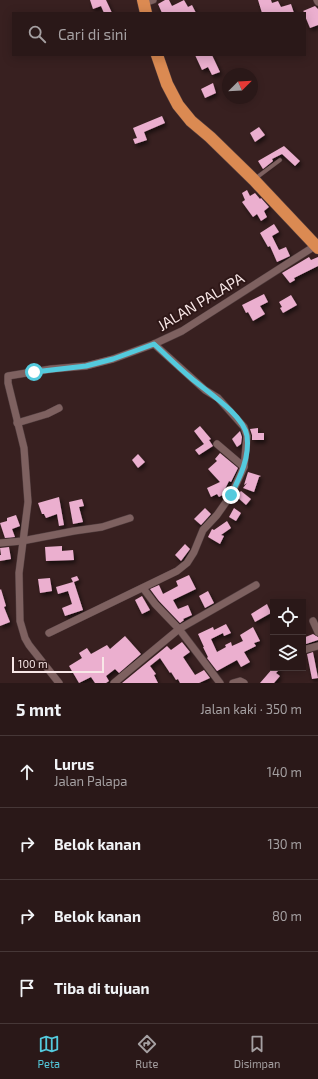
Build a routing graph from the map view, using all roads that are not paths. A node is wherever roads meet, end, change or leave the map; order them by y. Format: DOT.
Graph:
graph roads {
  1 [pos="157,56"];
  2 [pos="280,160"];
  3 [pos="254,180"];
  4 [pos="317,246"];
  5 [pos="154,344"];
  6 [pos="4,376"];
  7 [pos="59,408"];
  8 [pos="18,423"];
  9 [pos="217,444"];
  10 [pos="244,466"];
  11 [pos="130,518"];
  12 [pos="22,541"];
  13 [pos="0,542"];
  14 [pos="256,585"];
  15 [pos="143,588"];
  16 [pos="313,621"];
  17 [pos="179,629"];
  18 [pos="318,632"];
  19 [pos="50,633"];
  20 [pos="318,648"];
  21 [pos="306,650"];
  22 [pos="59,683"];
  23 [pos="114,683"];
  24 [pos="220,683"];
  25 [pos="232,683"];
  26 [pos="244,683"];
  1 -- 3 [label="highway"];
  2 -- 3 [label="lane"];
  3 -- 4 [label="highway"];
  4 -- 5 [label="street, JALAN PALAPA"];
  5 -- 6 [label="street, JALAN PALAPA"];
  5 -- 10 [label="street"];
  6 -- 8 [label="street, JALAN PALAPA"];
  7 -- 8 [label="street"];
  8 -- 12 [label="street, JALAN PALAPA"];
  9 -- 10 [label="street"];
  10 -- 15 [label="street"];
  11 -- 12 [label="street"];
  12 -- 13 [label="street"];
  12 -- 22 [label="street, JALAN PALAPA"];
  14 -- 17 [label="street"];
  15 -- 17 [label="street"];
  15 -- 19 [label="street"];
  16 -- 18 [label="street"];
  17 -- 23 [label="street"];
  17 -- 24 [label="street"];
  20 -- 21 [label="street"];
  25 -- 26 [label="street"];
}
